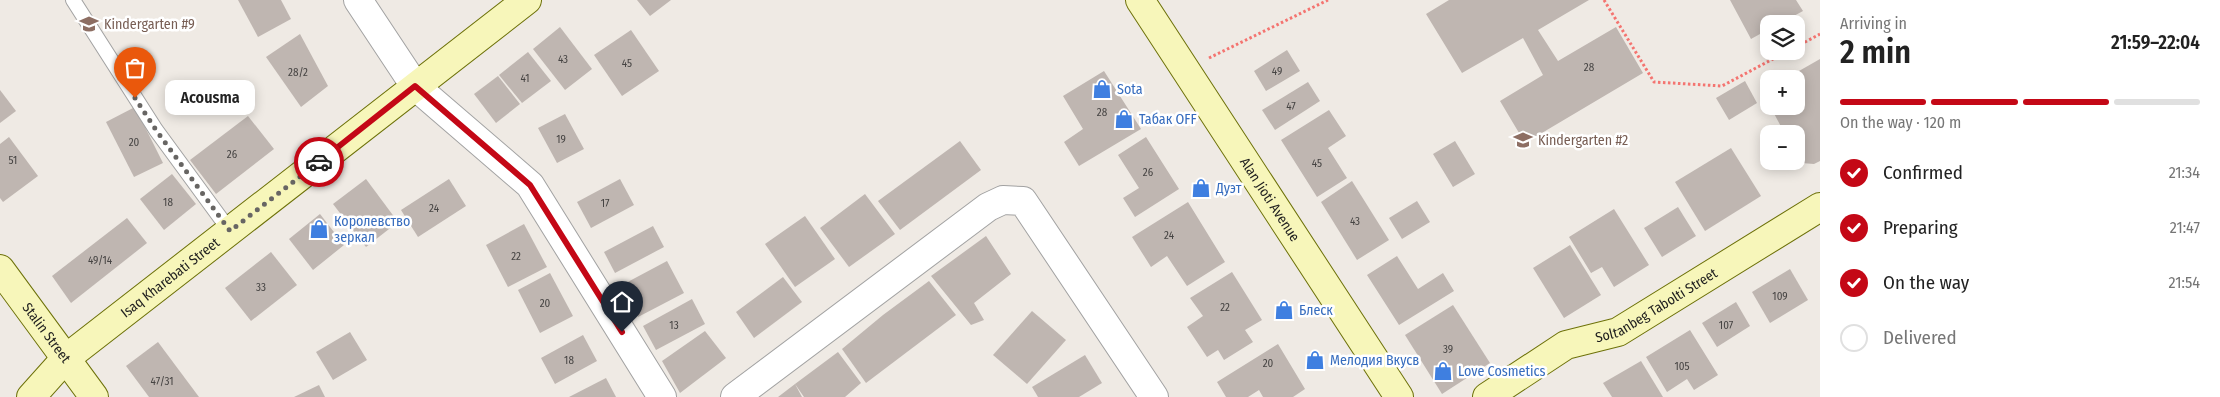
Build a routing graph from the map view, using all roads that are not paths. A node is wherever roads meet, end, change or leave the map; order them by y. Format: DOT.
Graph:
graph roads {
  1 [pos="73,0"];
  2 [pos="358,0"];
  3 [pos="527,0"];
  4 [pos="1140,0"];
  5 [pos="415,86"];
  6 [pos="1820,206"];
  7 [pos="230,231"];
  8 [pos="0,269"];
  9 [pos="65,360"];
  10 [pos="31,397"];
  11 [pos="94,397"];
  12 [pos="662,397"];
  13 [pos="735,397"];
  14 [pos="1154,397"];
  15 [pos="1399,397"];
  16 [pos="1487,397"];
  1 -- 7 [label="lane"];
  2 -- 5 [label="street"];
  3 -- 5 [label="street, Isaq Kharebati Street"];
  4 -- 15 [label="street, Alan Jioti Avenue"];
  5 -- 7 [label="street, Isaq Kharebati Street"];
  5 -- 12 [label="street"];
  6 -- 16 [label="street, Soltanbeg Tabolti Street"];
  7 -- 9 [label="street, Isaq Kharebati Street"];
  8 -- 9 [label="street, Stalin Street"];
  9 -- 10 [label="street, Isaq Kharebati Street"];
  9 -- 11 [label="street, Stalin Street"];
  13 -- 14 [label="street"];
}
